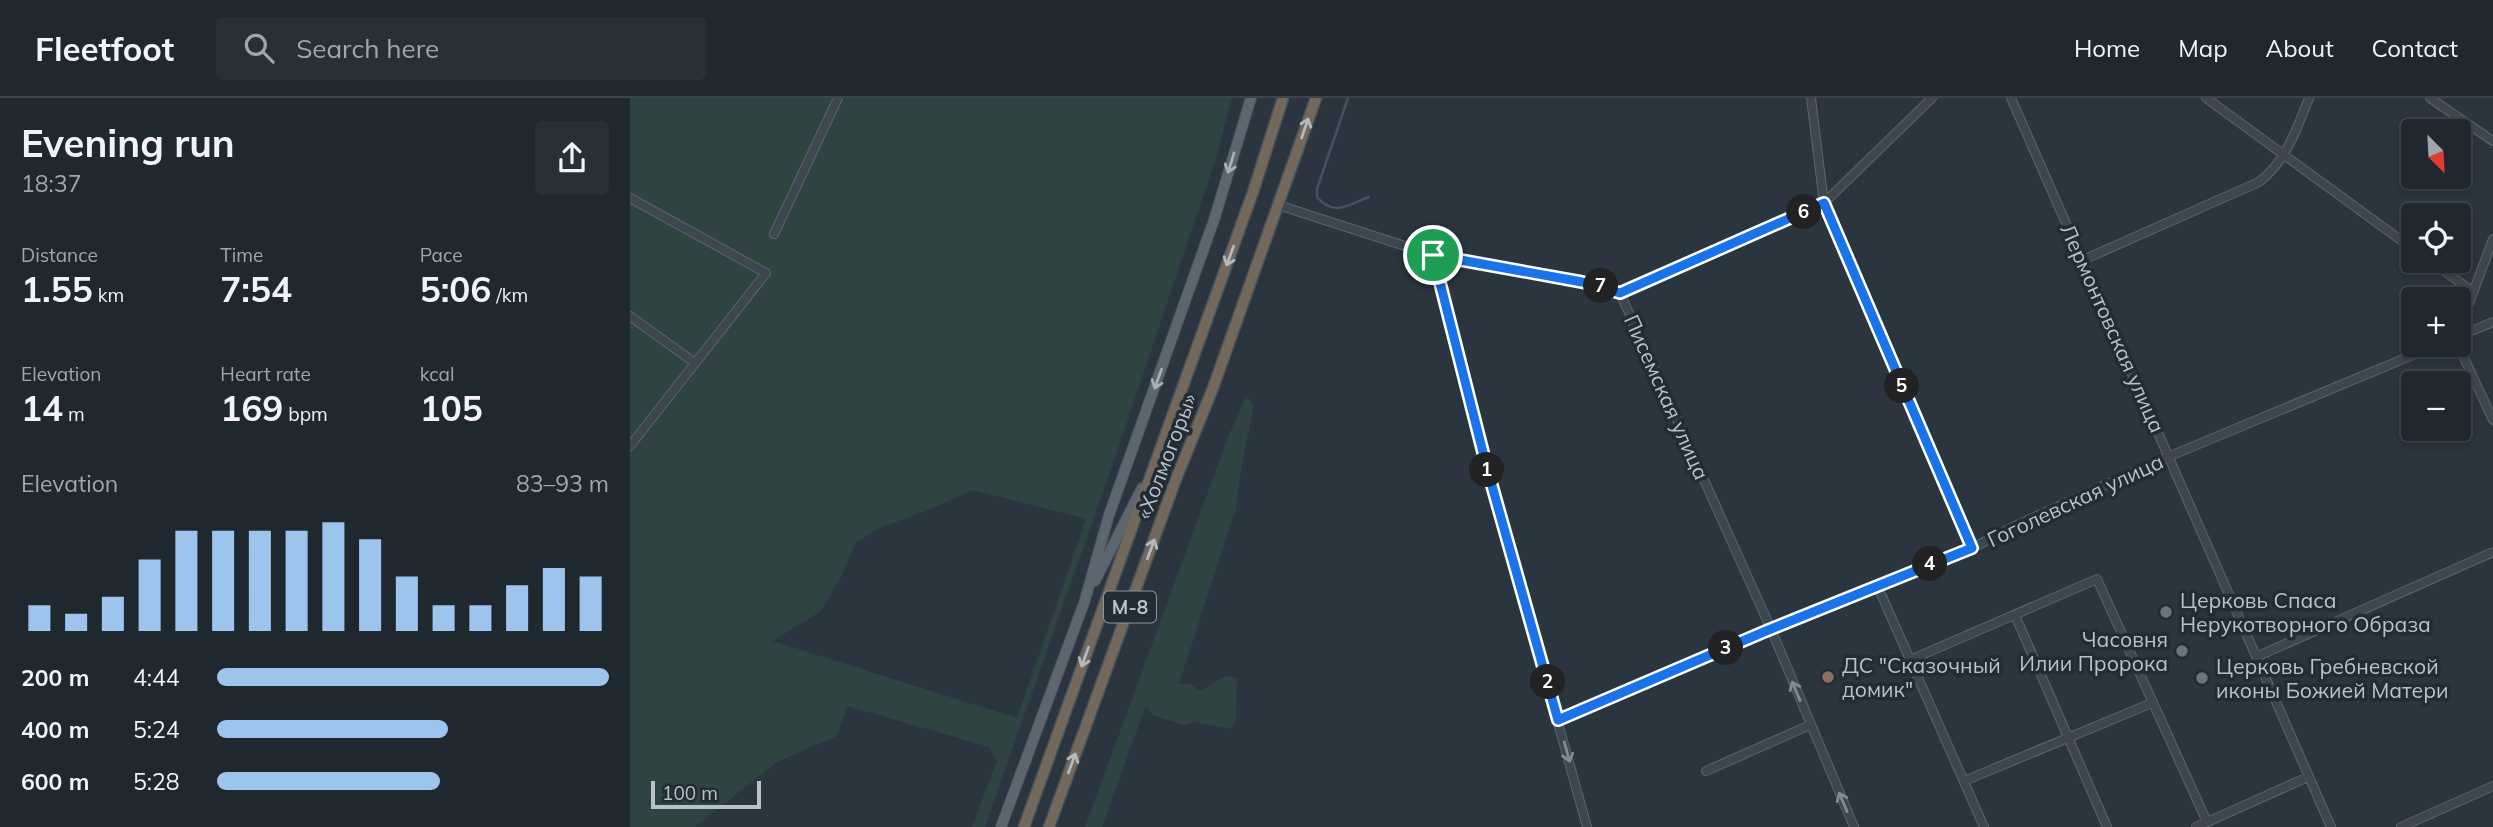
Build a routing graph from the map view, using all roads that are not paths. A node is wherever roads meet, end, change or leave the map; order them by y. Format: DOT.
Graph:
graph roads {
  1 [pos="838,98"];
  2 [pos="1251,98"];
  3 [pos="1283,98"];
  4 [pos="1316,98"];
  5 [pos="1811,98"];
  6 [pos="1932,98"];
  7 [pos="2011,98"];
  8 [pos="2206,98"];
  9 [pos="2309,98"];
  10 [pos="2431,98"];
  11 [pos="2493,141"];
  12 [pos="2284,156"];
  13 [pos="630,198"];
  14 [pos="1824,203"];
  15 [pos="1278,205"];
  16 [pos="774,234"];
  17 [pos="2493,239"];
  18 [pos="2401,240"];
  19 [pos="1433,255"];
  20 [pos="2083,260"];
  21 [pos="2447,273"];
  22 [pos="2472,291"];
  23 [pos="1620,293"];
  24 [pos="2471,294"];
  25 [pos="630,316"];
  26 [pos="2493,322"];
  27 [pos="2471,331"];
  28 [pos="2408,357"];
  29 [pos="2464,357"];
  30 [pos="695,363"];
  31 [pos="2493,420"];
  32 [pos="632,440"];
  33 [pos="1159,454"];
  34 [pos="2169,456"];
  35 [pos="1972,548"];
  36 [pos="2493,552"];
  37 [pos="1877,585"];
  38 [pos="1084,603"];
  39 [pos="2015,615"];
  40 [pos="1771,629"];
  41 [pos="2256,657"];
  42 [pos="1910,660"];
  43 [pos="2152,703"];
  44 [pos="1558,720"];
  45 [pos="1810,725"];
  46 [pos="2068,738"];
  47 [pos="1706,771"];
  48 [pos="2308,777"];
  49 [pos="1964,781"];
  50 [pos="2493,786"];
  51 [pos="2207,822"];
  52 [pos="1001,827"];
  53 [pos="1024,827"];
  54 [pos="1049,827"];
  55 [pos="1587,827"];
  56 [pos="1854,827"];
  57 [pos="1984,827"];
  58 [pos="2107,827"];
  59 [pos="2196,827"];
  60 [pos="2331,827"];
  61 [pos="2400,827"];
  1 -- 16 [label="street"];
  2 -- 38 [label="main road, one-way"];
  3 -- 33 [label="highway, «Холмогоры» / М-8, one-way"];
  15 -- 4 [label="highway, «Холмогоры» / М-8, one-way"];
  5 -- 14 [label="street"];
  6 -- 14 [label="street"];
  7 -- 20 [label="street, Лермонтовская улица"];
  8 -- 12 [label="street"];
  9 -- 12 [label="street"];
  10 -- 11 [label="street"];
  12 -- 18 [label="street"];
  12 -- 20 [label="street"];
  13 -- 30 [label="street"];
  14 -- 23 [label="street"];
  14 -- 35 [label="street"];
  15 -- 19 [label="street, Писемская улица"];
  54 -- 15 [label="highway, «Холмогоры» / М-8, one-way"];
  17 -- 22 [label="street"];
  19 -- 23 [label="street, Писемская улица"];
  19 -- 44 [label="street"];
  20 -- 34 [label="street, Лермонтовская улица"];
  21 -- 22 [label="street"];
  22 -- 24 [label="street"];
  23 -- 40 [label="street, Писемская улица"];
  25 -- 30 [label="street"];
  26 -- 27 [label="street"];
  28 -- 34 [label="street, Гоголевская улица"];
  29 -- 31 [label="street"];
  30 -- 32 [label="street"];
  33 -- 38 [label="main road"];
  33 -- 53 [label="highway, «Холмогоры» / М-8, one-way"];
  34 -- 35 [label="street, Гоголевская улица"];
  34 -- 41 [label="street, Лермонтовская улица"];
  35 -- 37 [label="street, Гоголевская улица"];
  36 -- 41 [label="street"];
  37 -- 40 [label="street, Гоголевская улица"];
  37 -- 42 [label="street"];
  38 -- 52 [label="main road"];
  39 -- 42 [label="street"];
  39 -- 43 [label="street"];
  39 -- 46 [label="street"];
  40 -- 44 [label="street, Гоголевская улица"];
  45 -- 40 [label="street, Писемская улица, one-way"];
  41 -- 48 [label="street, Лермонтовская улица"];
  42 -- 49 [label="street"];
  43 -- 46 [label="street"];
  43 -- 51 [label="street"];
  44 -- 55 [label="street, one-way"];
  45 -- 47 [label="street"];
  56 -- 45 [label="street, Писемская улица, one-way"];
  46 -- 49 [label="street"];
  46 -- 58 [label="street"];
  48 -- 51 [label="street"];
  48 -- 60 [label="street, Лермонтовская улица"];
  49 -- 57 [label="street"];
  50 -- 61 [label="street"];
  51 -- 59 [label="street"];
}
